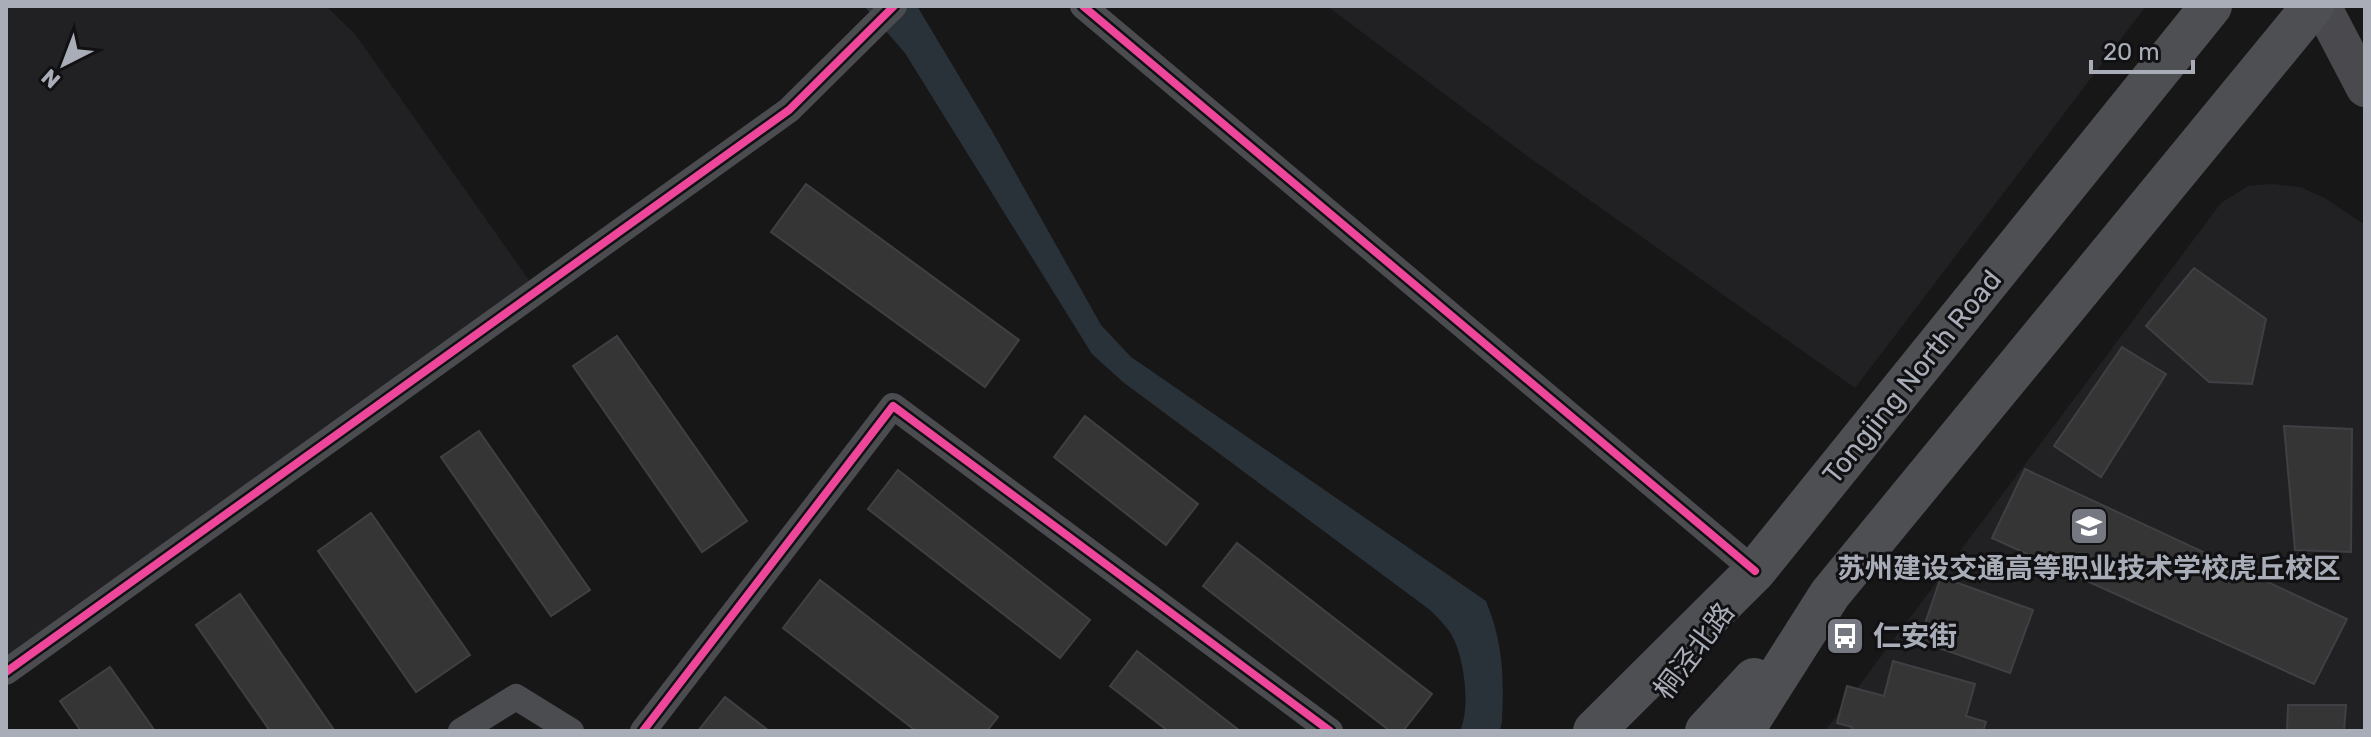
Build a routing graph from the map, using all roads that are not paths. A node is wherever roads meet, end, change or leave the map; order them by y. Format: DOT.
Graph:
graph roads {
  1 [pos="894,6"];
  2 [pos="1083,6"];
  3 [pos="2211,6"];
  4 [pos="2313,6"];
  5 [pos="2322,6"];
  6 [pos="2365,88"];
  7 [pos="1755,571"];
  8 [pos="1822,606"];
  9 [pos="6,672"];
  10 [pos="461,731"];
  11 [pos="571,731"];
  12 [pos="643,731"];
  13 [pos="1330,731"];
  14 [pos="1594,731"];
  15 [pos="1634,731"];
  16 [pos="1706,731"];
  17 [pos="1743,731"];
  1 -- 9 [label="street"];
  2 -- 7 [label="street"];
  3 -- 7 [label="main road, Tongjing North Road"];
  4 -- 8 [label="main road"];
  5 -- 6 [label="main road"];
  7 -- 14 [label="main road, Tongjing North Road"];
  7 -- 15 [label="main road, 桐泾北路"];
  8 -- 16 [label="main road, 桐泾北路"];
  8 -- 17 [label="main road"];
  10 -- 11 [label="street"];
  12 -- 13 [label="street"];
}
